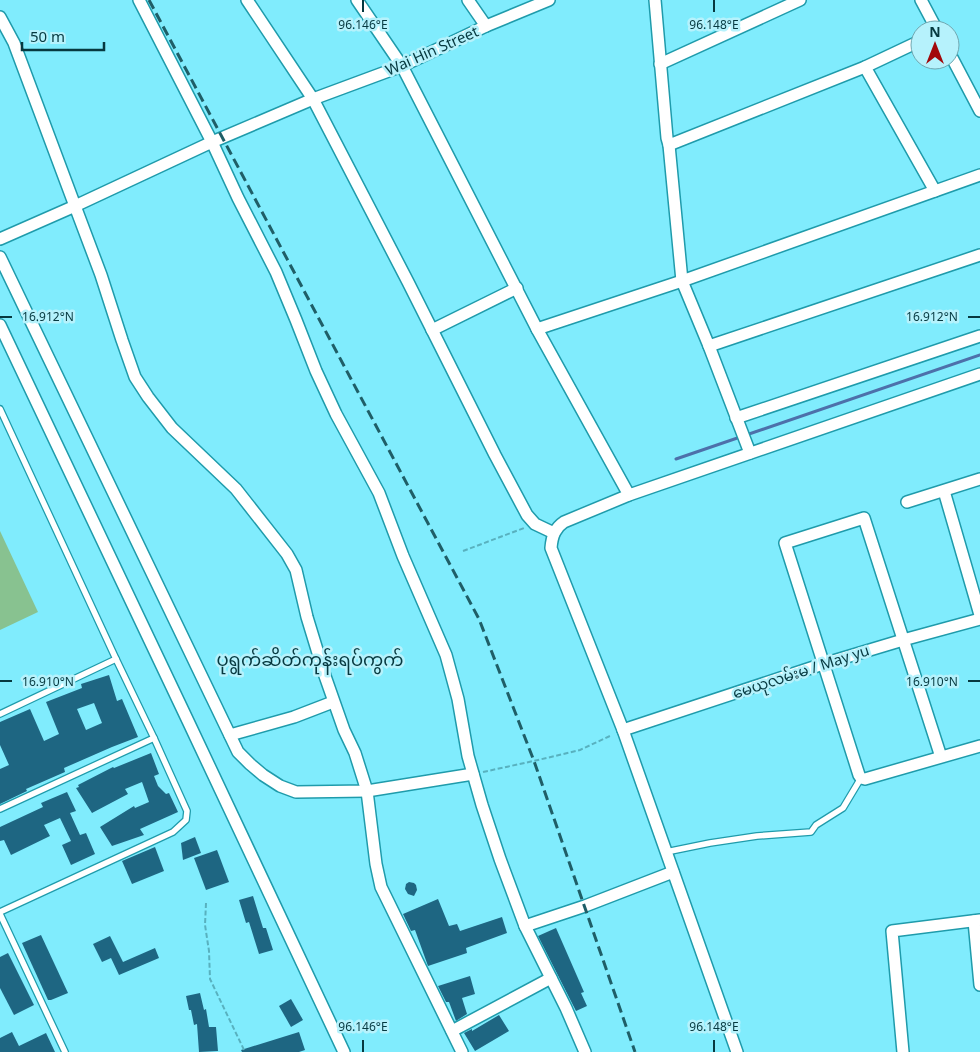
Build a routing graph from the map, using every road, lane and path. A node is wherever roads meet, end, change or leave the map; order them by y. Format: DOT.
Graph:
graph roads {
  1 [pos="139,0"];
  2 [pos="247,0"];
  3 [pos="357,0"];
  4 [pos="468,0"];
  5 [pos="549,0"];
  6 [pos="655,0"];
  7 [pos="800,0"];
  8 [pos="921,0"];
  9 [pos="0,17"];
  10 [pos="932,20"];
  11 [pos="486,26"];
  12 [pos="910,46"];
  13 [pos="660,64"];
  14 [pos="402,66"];
  15 [pos="865,67"];
  16 [pos="958,70"];
  17 [pos="313,99"];
  18 [pos="980,111"];
  19 [pos="212,142"];
  20 [pos="669,145"];
  21 [pos="980,175"];
  22 [pos="935,191"];
  23 [pos="76,206"];
  24 [pos="0,239"];
  25 [pos="980,255"];
  26 [pos="0,257"];
  27 [pos="682,281"];
  28 [pos="517,288"];
  29 [pos="0,325"];
  30 [pos="538,329"];
  31 [pos="432,330"];
  32 [pos="980,336"];
  33 [pos="709,346"];
  34 [pos="980,374"];
  35 [pos="0,409"];
  36 [pos="738,423"];
  37 [pos="749,451"];
  38 [pos="980,479"];
  39 [pos="944,490"];
  40 [pos="629,495"];
  41 [pos="907,502"];
  42 [pos="535,524"];
  43 [pos="554,533"];
  44 [pos="464,551"];
  45 [pos="980,615"];
  46 [pos="980,619"];
  47 [pos="903,640"];
  48 [pos="116,659"];
  49 [pos="823,664"];
  50 [pos="333,702"];
  51 [pos="0,714"];
  52 [pos="623,730"];
  53 [pos="230,735"];
  54 [pos="154,738"];
  55 [pos="980,746"];
  56 [pos="941,757"];
  57 [pos="473,774"];
  58 [pos="861,778"];
  59 [pos="366,791"];
  60 [pos="0,809"];
  61 [pos="666,852"];
  62 [pos="674,872"];
  63 [pos="206,903"];
  64 [pos="0,913"];
  65 [pos="977,920"];
  66 [pos="525,926"];
  67 [pos="551,978"];
  68 [pos="980,985"];
  69 [pos="452,1031"];
  70 [pos="65,1052"];
  71 [pos="245,1052"];
  72 [pos="344,1052"];
  73 [pos="462,1052"];
  74 [pos="585,1052"];
  75 [pos="737,1052"];
  76 [pos="903,1052"];
  1 -- 19 [label="street"];
  2 -- 17 [label="street"];
  3 -- 14 [label="street"];
  4 -- 11 [label="street"];
  5 -- 11 [label="street, Wai Hin Street"];
  6 -- 13 [label="street"];
  7 -- 13 [label="street"];
  8 -- 10 [label="street"];
  9 -- 23 [label="street"];
  11 -- 14 [label="street, Wai Hin Street"];
  12 -- 15 [label="street"];
  13 -- 20 [label="street"];
  14 -- 17 [label="street, Wai Hin Street"];
  14 -- 28 [label="street"];
  15 -- 20 [label="street"];
  15 -- 22 [label="street"];
  16 -- 18 [label="street"];
  17 -- 19 [label="street, Wai Hin Street"];
  17 -- 31 [label="street"];
  19 -- 23 [label="street, Wai Hin Street"];
  19 -- 57 [label="street"];
  20 -- 27 [label="street"];
  21 -- 22 [label="street"];
  22 -- 27 [label="street"];
  23 -- 24 [label="street, Wai Hin Street"];
  23 -- 50 [label="street"];
  25 -- 33 [label="street"];
  26 -- 53 [label="street"];
  27 -- 30 [label="street"];
  27 -- 33 [label="street"];
  28 -- 30 [label="street"];
  28 -- 31 [label="street"];
  29 -- 72 [label="street"];
  30 -- 40 [label="street"];
  31 -- 42 [label="street"];
  32 -- 36 [label="street"];
  33 -- 36 [label="street"];
  34 -- 37 [label="street"];
  35 -- 48 [label="lane"];
  36 -- 37 [label="street"];
  37 -- 40 [label="street"];
  38 -- 39 [label="street"];
  39 -- 41 [label="street"];
  39 -- 45 [label="street"];
  40 -- 43 [label="street"];
  42 -- 43 [label="street"];
  42 -- 44 [label="path"];
  43 -- 52 [label="street"];
  46 -- 47 [label="street, မေယုလမ်းမ / May yu"];
  47 -- 49 [label="street, မေယုလမ်းမ / May yu"];
  47 -- 49 [label="street"];
  47 -- 56 [label="street"];
  48 -- 51 [label="lane"];
  48 -- 54 [label="lane"];
  49 -- 52 [label="street, မေယုလမ်းမ / May yu"];
  49 -- 58 [label="street"];
  50 -- 53 [label="street"];
  50 -- 59 [label="street"];
  52 -- 57 [label="path"];
  52 -- 61 [label="street"];
  53 -- 59 [label="street"];
  54 -- 60 [label="lane"];
  54 -- 64 [label="lane"];
  55 -- 56 [label="street"];
  56 -- 58 [label="street"];
  57 -- 59 [label="street"];
  57 -- 66 [label="street"];
  58 -- 61 [label="lane"];
  59 -- 69 [label="street"];
  61 -- 62 [label="street"];
  62 -- 66 [label="street"];
  62 -- 75 [label="street"];
  63 -- 71 [label="path"];
  64 -- 70 [label="lane"];
  65 -- 68 [label="street"];
  65 -- 76 [label="street"];
  66 -- 67 [label="street"];
  67 -- 69 [label="street"];
  67 -- 74 [label="street"];
  69 -- 73 [label="street"];
}
